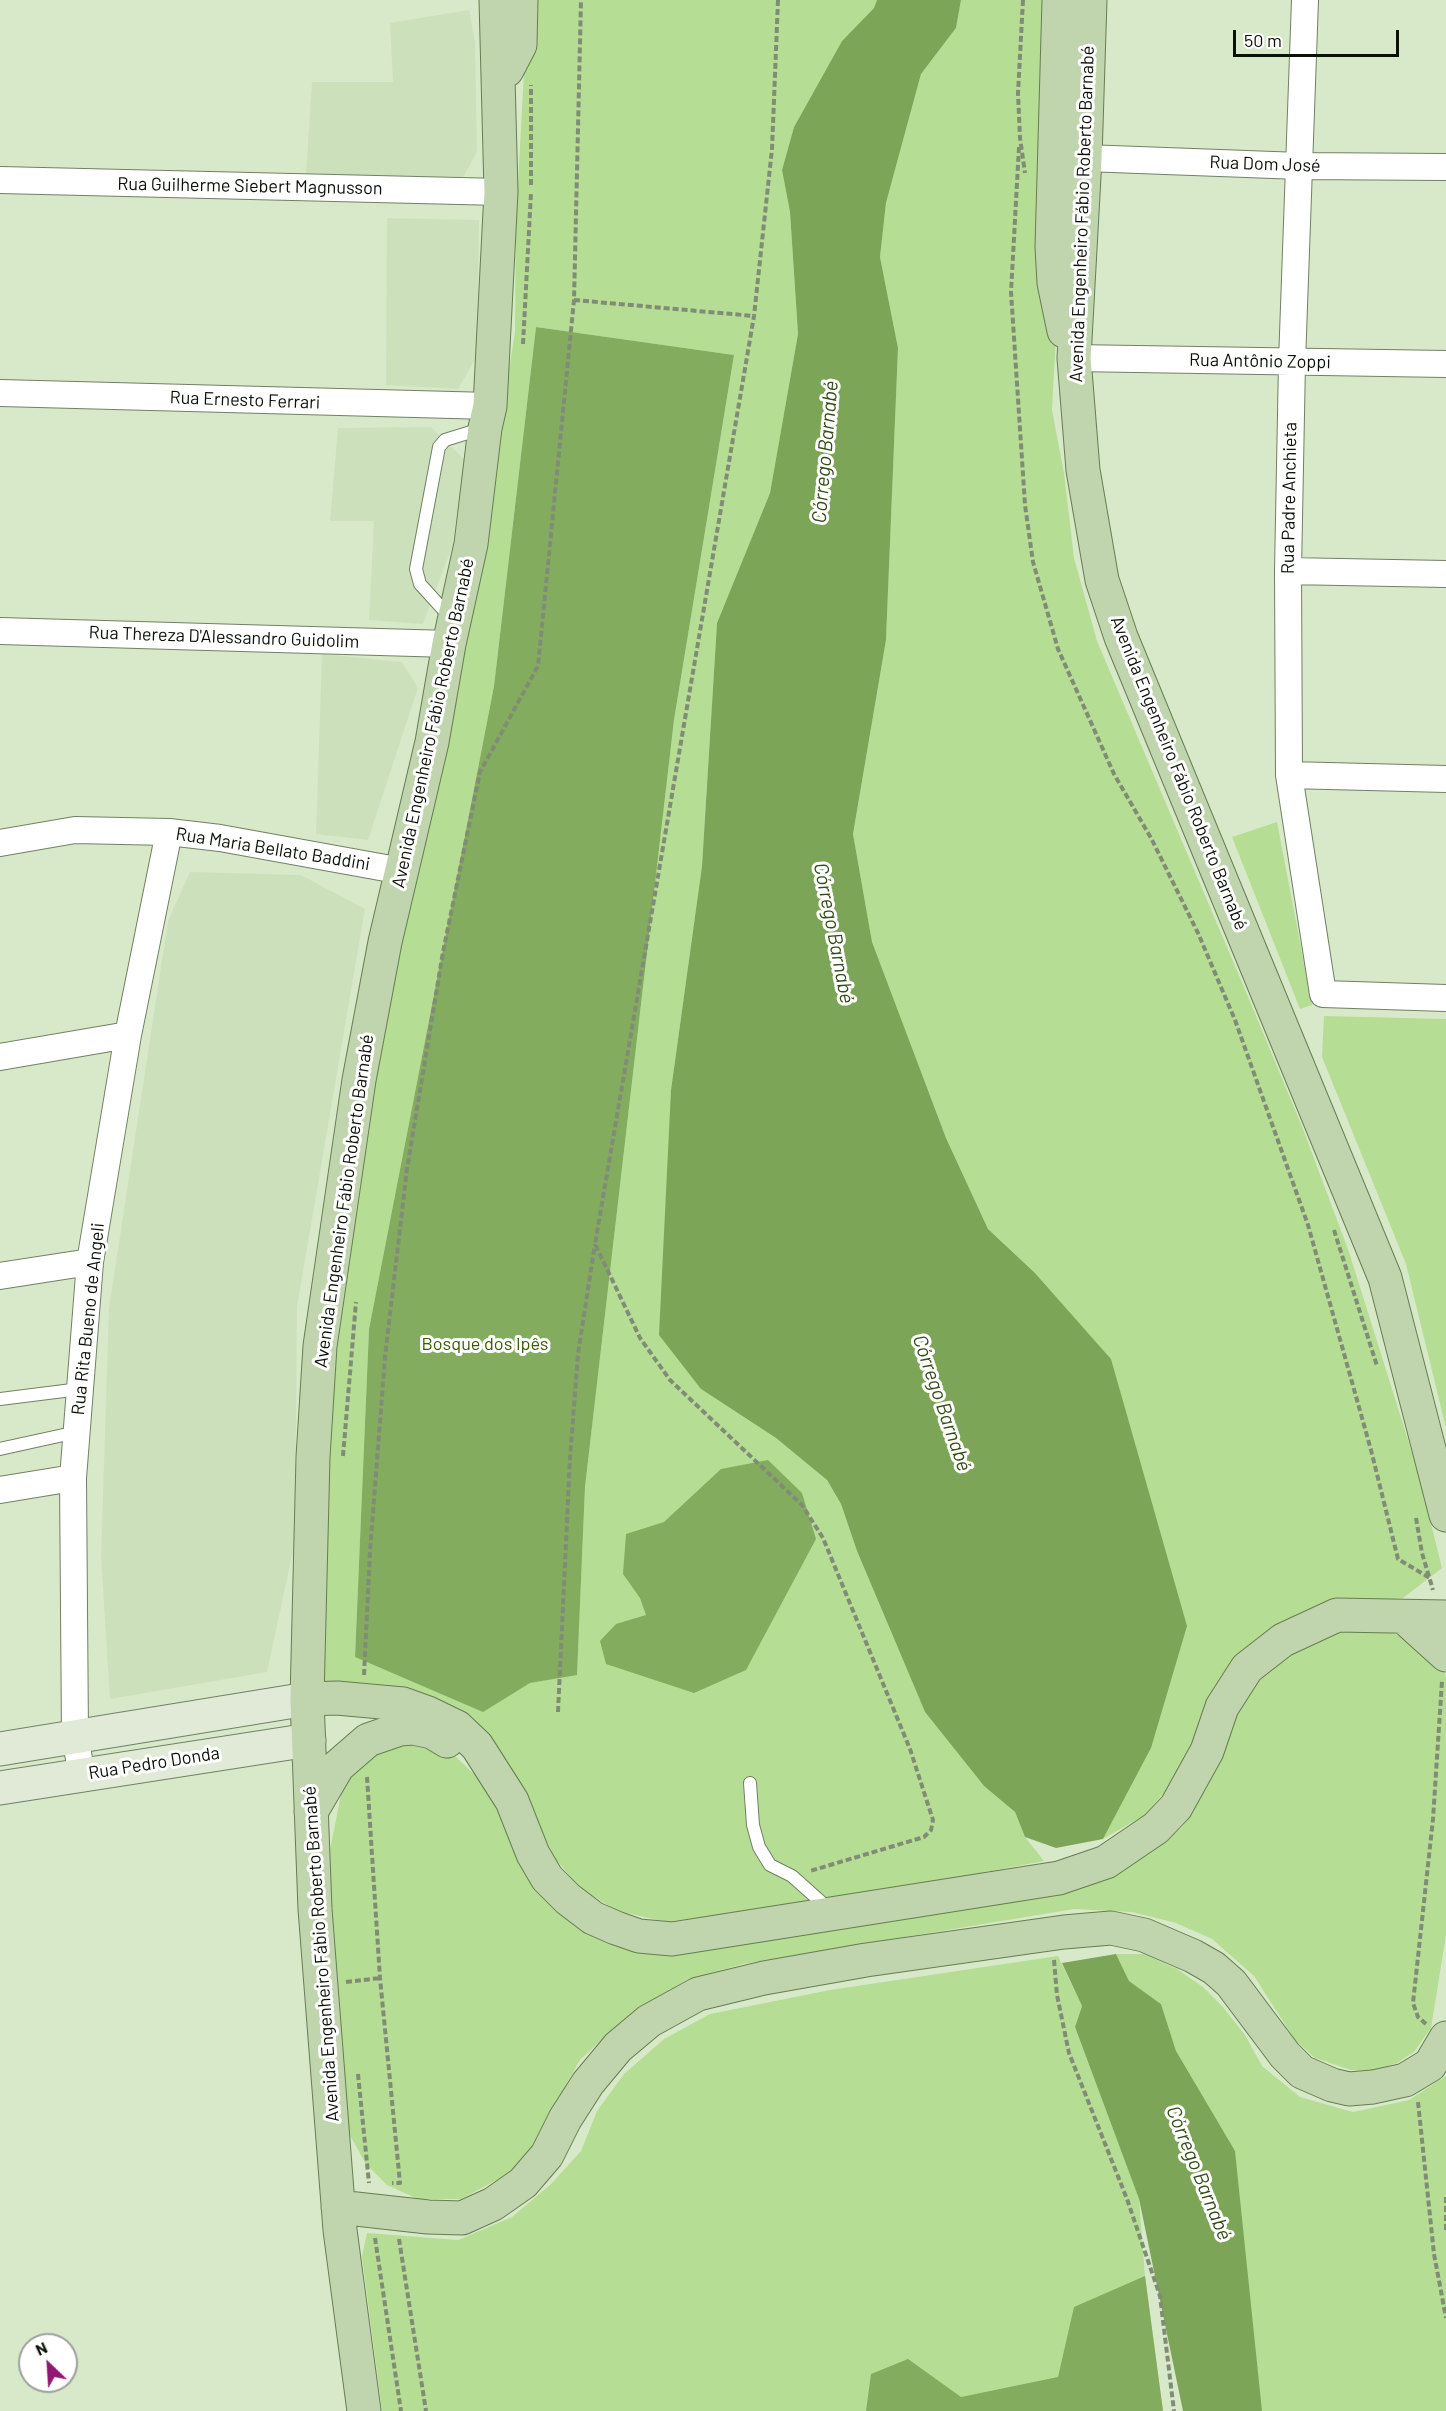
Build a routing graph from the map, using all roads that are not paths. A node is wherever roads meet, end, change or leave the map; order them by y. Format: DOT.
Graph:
graph roads {
  1 [pos="496,0"];
  2 [pos="521,0"];
  3 [pos="1059,0"];
  4 [pos="1090,0"];
  5 [pos="1305,0"];
  6 [pos="499,87"];
  7 [pos="1084,158"];
  8 [pos="1300,166"];
  9 [pos="1446,167"];
  10 [pos="0,180"];
  11 [pos="501,192"];
  12 [pos="1074,358"];
  13 [pos="1292,362"];
  14 [pos="1446,364"];
  15 [pos="0,393"];
  16 [pos="487,417"];
  17 [pos="1288,571"];
  18 [pos="1446,574"];
  19 [pos="0,630"];
  20 [pos="451,632"];
  21 [pos="1289,775"];
  22 [pos="1446,779"];
  23 [pos="169,832"];
  24 [pos="0,843"];
  25 [pos="402,871"];
  26 [pos="1446,998"];
  27 [pos="129,1035"];
  28 [pos="0,1057"];
  29 [pos="90,1262"];
  30 [pos="0,1276"];
  31 [pos="80,1389"];
  32 [pos="0,1399"];
  33 [pos="76,1432"];
  34 [pos="0,1449"];
  35 [pos="73,1478"];
  36 [pos="0,1490"];
  37 [pos="1446,1515"];
  38 [pos="1404,1617"];
  39 [pos="1446,1617"];
  40 [pos="1444,1662"];
  41 [pos="322,1699"];
  42 [pos="75,1737"];
  43 [pos="309,1740"];
  44 [pos="0,1749"];
  45 [pos="493,1772"];
  46 [pos="82,1775"];
  47 [pos="750,1783"];
  48 [pos="0,1788"];
  49 [pos="311,1812"];
  50 [pos="835,1914"];
  51 [pos="1438,2033"];
  52 [pos="338,2207"];
  53 [pos="364,2411"];
  1 -- 6 [label="main road, Avenida Engenheiro Fábio Roberto Barnabé"];
  2 -- 6 [label="main road"];
  3 -- 12 [label="main road"];
  4 -- 7 [label="main road, Avenida Engenheiro Fábio Roberto Barnabé"];
  5 -- 8 [label="street, Rua Padre Anchieta"];
  6 -- 11 [label="main road, Avenida Engenheiro Fábio Roberto Barnabé"];
  7 -- 8 [label="street, Rua Dom José"];
  7 -- 12 [label="main road, Avenida Engenheiro Fábio Roberto Barnabé"];
  8 -- 9 [label="street, Rua Dom José"];
  8 -- 13 [label="street, Rua Padre Anchieta"];
  10 -- 11 [label="street, Rua Guilherme Siebert Magnusson"];
  11 -- 16 [label="main road, Avenida Engenheiro Fábio Roberto Barnabé"];
  12 -- 13 [label="street, Rua Antônio Zoppi"];
  12 -- 37 [label="main road, Avenida Engenheiro Fábio Roberto Barnabé"];
  13 -- 14 [label="street, Rua Antônio Zoppi"];
  13 -- 17 [label="street, Rua Padre Anchieta"];
  15 -- 16 [label="street, Rua Ernesto Ferrari"];
  16 -- 20 [label="main road, Avenida Engenheiro Fábio Roberto Barnabé"];
  16 -- 20 [label="lane"];
  17 -- 18 [label="street"];
  17 -- 21 [label="street, Rua Padre Anchieta"];
  19 -- 20 [label="street, Rua Thereza D'Alessandro Guidolim"];
  20 -- 25 [label="main road, Avenida Engenheiro Fábio Roberto Barnabé"];
  21 -- 22 [label="street"];
  21 -- 26 [label="street, Rua Padre Anchieta"];
  23 -- 24 [label="street, Rua Maria Bellato Baddini"];
  23 -- 25 [label="street, Rua Maria Bellato Baddini"];
  23 -- 27 [label="street, Rua Rita Bueno de Angeli"];
  25 -- 41 [label="main road, Avenida Engenheiro Fábio Roberto Barnabé"];
  27 -- 28 [label="street"];
  27 -- 29 [label="street, Rua Rita Bueno de Angeli"];
  29 -- 30 [label="street"];
  29 -- 31 [label="street, Rua Rita Bueno de Angeli"];
  31 -- 32 [label="lane"];
  31 -- 33 [label="street, Rua Rita Bueno de Angeli"];
  33 -- 34 [label="lane"];
  33 -- 35 [label="street, Rua Rita Bueno de Angeli"];
  35 -- 36 [label="street"];
  35 -- 42 [label="street, Rua Rita Bueno de Angeli"];
  38 -- 39 [label="main road"];
  38 -- 40 [label="main road"];
  38 -- 50 [label="main road"];
  41 -- 42 [label="street"];
  41 -- 43 [label="main road, Avenida Engenheiro Fábio Roberto Barnabé"];
  41 -- 45 [label="main road"];
  42 -- 44 [label="street"];
  42 -- 46 [label="street, Rua Rita Bueno de Angeli"];
  43 -- 46 [label="street, Rua Pedro Donda"];
  43 -- 49 [label="main road, Avenida Engenheiro Fábio Roberto Barnabé"];
  45 -- 49 [label="main road"];
  45 -- 50 [label="main road"];
  46 -- 48 [label="street, Rua Pedro Donda"];
  47 -- 50 [label="lane"];
  49 -- 52 [label="main road, Avenida Engenheiro Fábio Roberto Barnabé"];
  51 -- 52 [label="main road"];
  52 -- 53 [label="main road, Avenida Engenheiro Fábio Roberto Barnabé"];
}
